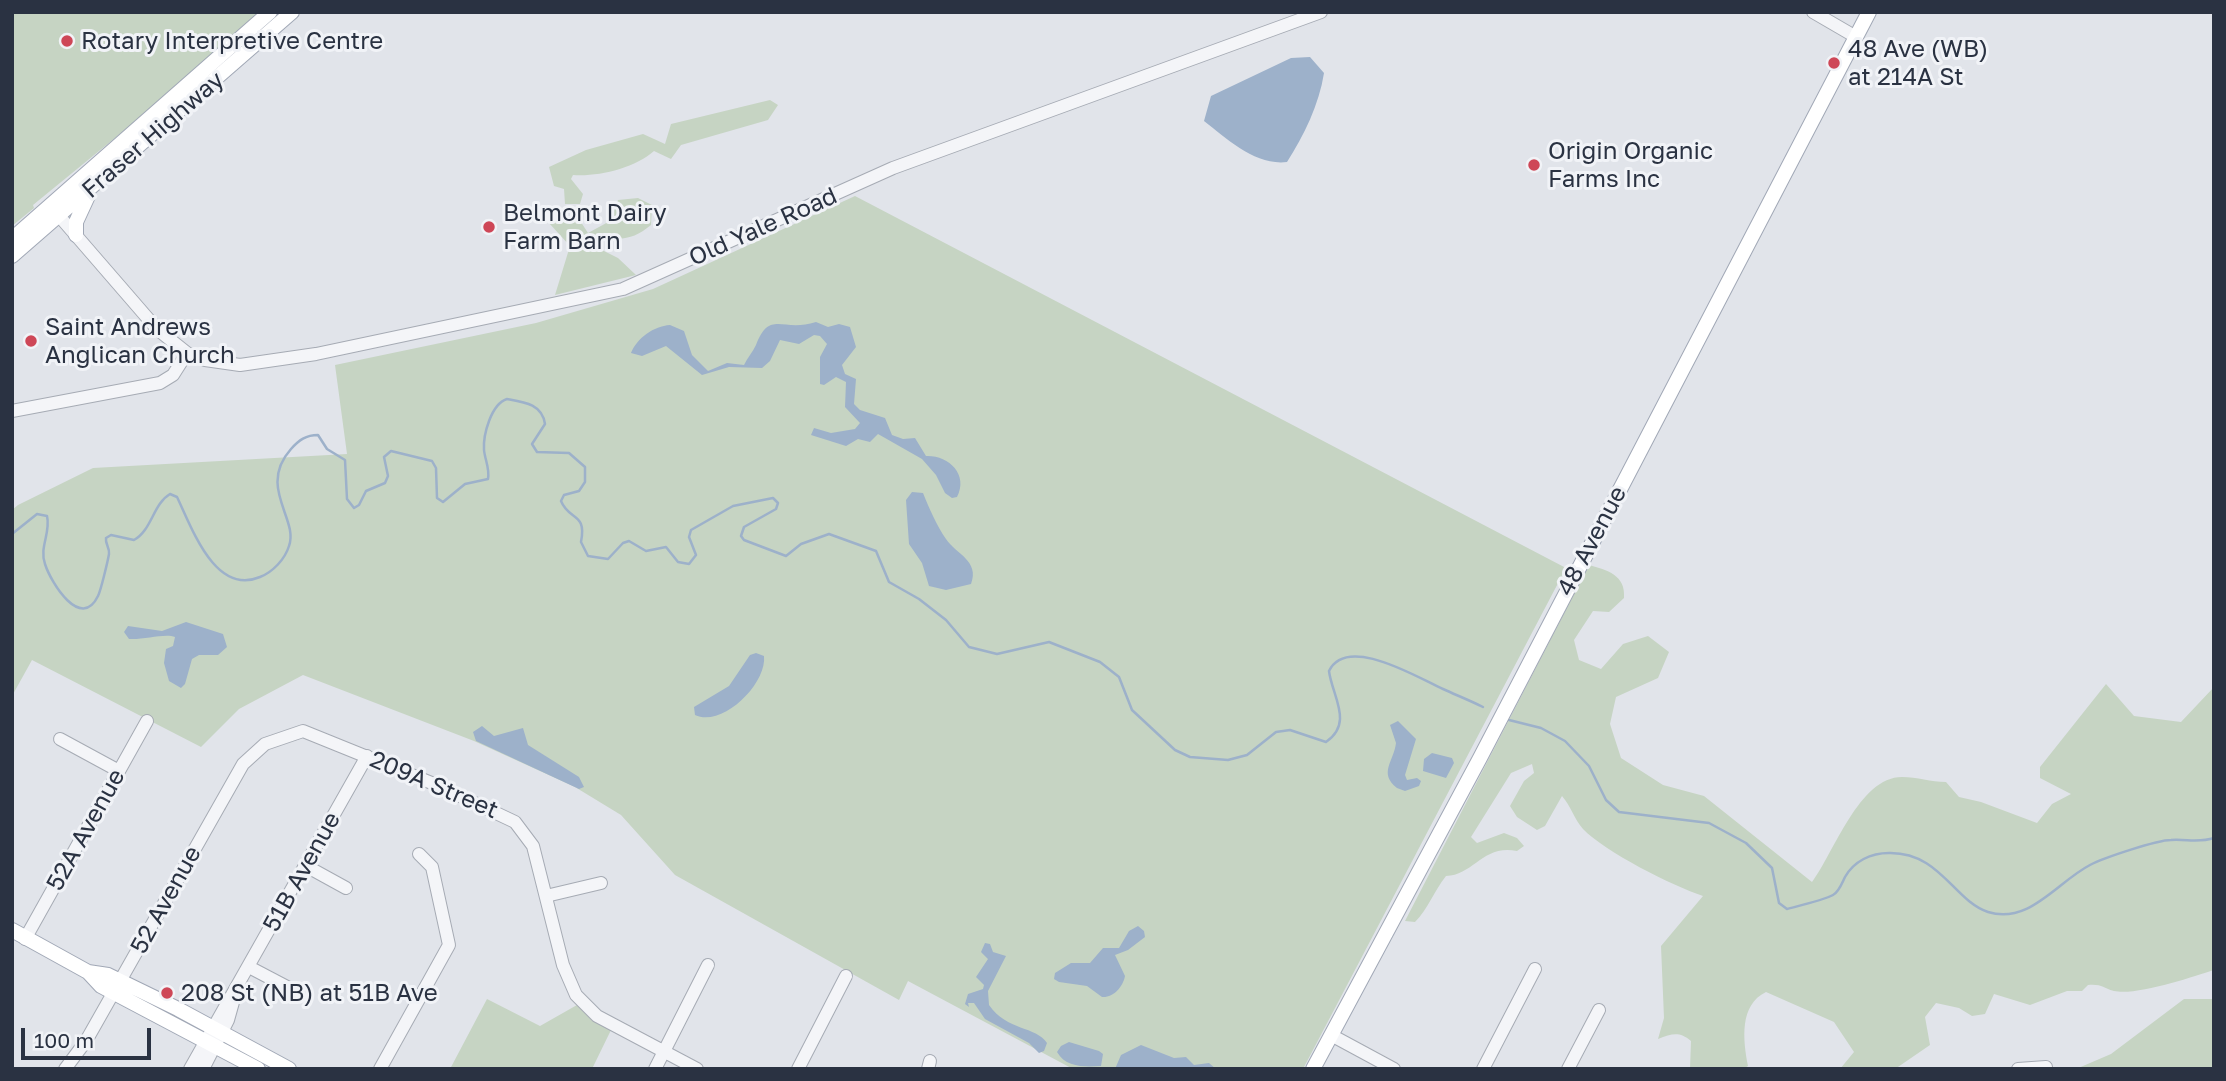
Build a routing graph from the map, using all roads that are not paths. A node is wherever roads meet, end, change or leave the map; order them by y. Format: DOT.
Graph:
graph roads {
  1 [pos="270,12"];
  2 [pos="292,12"];
  3 [pos="1321,12"];
  4 [pos="1813,12"];
  5 [pos="1869,12"];
  6 [pos="1856,37"];
  7 [pos="92,188"];
  8 [pos="55,211"];
  9 [pos="76,235"];
  10 [pos="12,239"];
  11 [pos="12,256"];
  12 [pos="187,353"];
  13 [pos="12,411"];
  14 [pos="147,721"];
  15 [pos="275,739"];
  16 [pos="60,740"];
  17 [pos="367,756"];
  18 [pos="119,771"];
  19 [pos="419,854"];
  20 [pos="306,866"];
  21 [pos="601,883"];
  22 [pos="346,888"];
  23 [pos="546,896"];
  24 [pos="12,930"];
  25 [pos="25,939"];
  26 [pos="708,965"];
  27 [pos="249,967"];
  28 [pos="1535,969"];
  29 [pos="846,976"];
  30 [pos="117,987"];
  31 [pos="289,988"];
  32 [pos="1599,1010"];
  33 [pos="1331,1035"];
  34 [pos="213,1037"];
  35 [pos="664,1051"];
  36 [pos="2046,1067"];
  37 [pos="65,1069"];
  38 [pos="190,1069"];
  39 [pos="202,1069"];
  40 [pos="258,1069"];
  41 [pos="289,1069"];
  42 [pos="380,1069"];
  43 [pos="655,1069"];
  44 [pos="697,1069"];
  45 [pos="798,1069"];
  46 [pos="1313,1069"];
  47 [pos="1394,1069"];
  48 [pos="1483,1069"];
  49 [pos="1568,1069"];
  50 [pos="2018,1069"];
  1 -- 8 [label="main road, Fraser Highway"];
  2 -- 7 [label="main road, Fraser Highway"];
  3 -- 12 [label="street, Old Yale Road"];
  4 -- 6 [label="street"];
  5 -- 6 [label="main road, 48 Avenue"];
  6 -- 33 [label="main road, 48 Avenue"];
  7 -- 8 [label="main road, Fraser Highway"];
  7 -- 9 [label="main road"];
  8 -- 9 [label="street, Old Yale Road"];
  8 -- 10 [label="main road, Fraser Highway"];
  8 -- 11 [label="main road, Fraser Highway"];
  9 -- 12 [label="street, Old Yale Road"];
  12 -- 13 [label="street"];
  14 -- 18 [label="street, 52A Avenue"];
  15 -- 17 [label="street, 209A Street"];
  15 -- 30 [label="street, 52 Avenue"];
  16 -- 18 [label="street"];
  17 -- 20 [label="street, 51B Avenue"];
  17 -- 23 [label="street, 209A Street"];
  18 -- 25 [label="street, 52A Avenue"];
  19 -- 42 [label="street"];
  20 -- 22 [label="street"];
  20 -- 27 [label="street, 51B Avenue"];
  21 -- 23 [label="street"];
  23 -- 35 [label="street, 209A Street"];
  24 -- 25 [label="main road"];
  25 -- 30 [label="main road"];
  26 -- 35 [label="street"];
  27 -- 31 [label="street"];
  27 -- 34 [label="street, 51B Avenue"];
  28 -- 48 [label="street"];
  29 -- 45 [label="street"];
  30 -- 34 [label="main road"];
  30 -- 37 [label="street, 52 Avenue"];
  32 -- 49 [label="street"];
  33 -- 46 [label="main road, 48 Avenue"];
  33 -- 47 [label="street"];
  34 -- 38 [label="street, 51B Avenue"];
  34 -- 39 [label="street, 51B Avenue"];
  34 -- 40 [label="main road"];
  34 -- 41 [label="main road"];
  35 -- 43 [label="street"];
  35 -- 44 [label="street, 209A Street"];
  36 -- 50 [label="street"];
}
